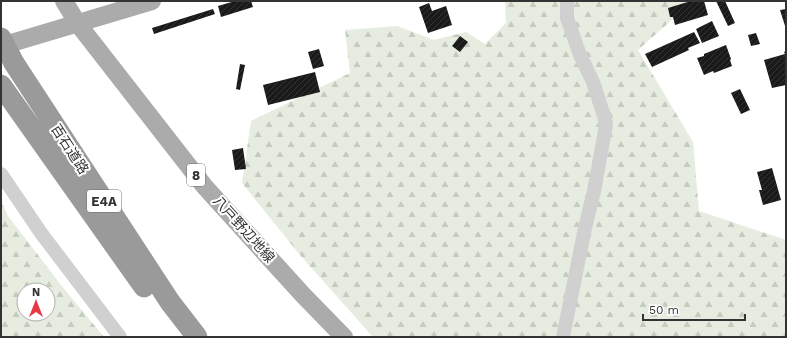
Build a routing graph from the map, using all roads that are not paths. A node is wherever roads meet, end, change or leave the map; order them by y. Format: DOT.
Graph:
graph roads {
  1 [pos="64,1"];
  2 [pos="152,1"];
  3 [pos="567,1"];
  4 [pos="78,24"];
  5 [pos="1,38"];
  6 [pos="1,46"];
  7 [pos="1,85"];
  8 [pos="1,174"];
  9 [pos="120,337"];
  10 [pos="182,337"];
  11 [pos="197,337"];
  12 [pos="344,337"];
  13 [pos="563,337"];
  1 -- 4 [label="main road, 八戸野辺地線 / 8"];
  2 -- 4 [label="main road"];
  3 -- 13 [label="street"];
  4 -- 6 [label="main road"];
  4 -- 12 [label="main road, 八戸野辺地線 / 8"];
  5 -- 11 [label="highway, 百石道路 / E4A, bridge"];
  7 -- 10 [label="highway, 百石道路 / E4A"];
  8 -- 9 [label="street"];
}
